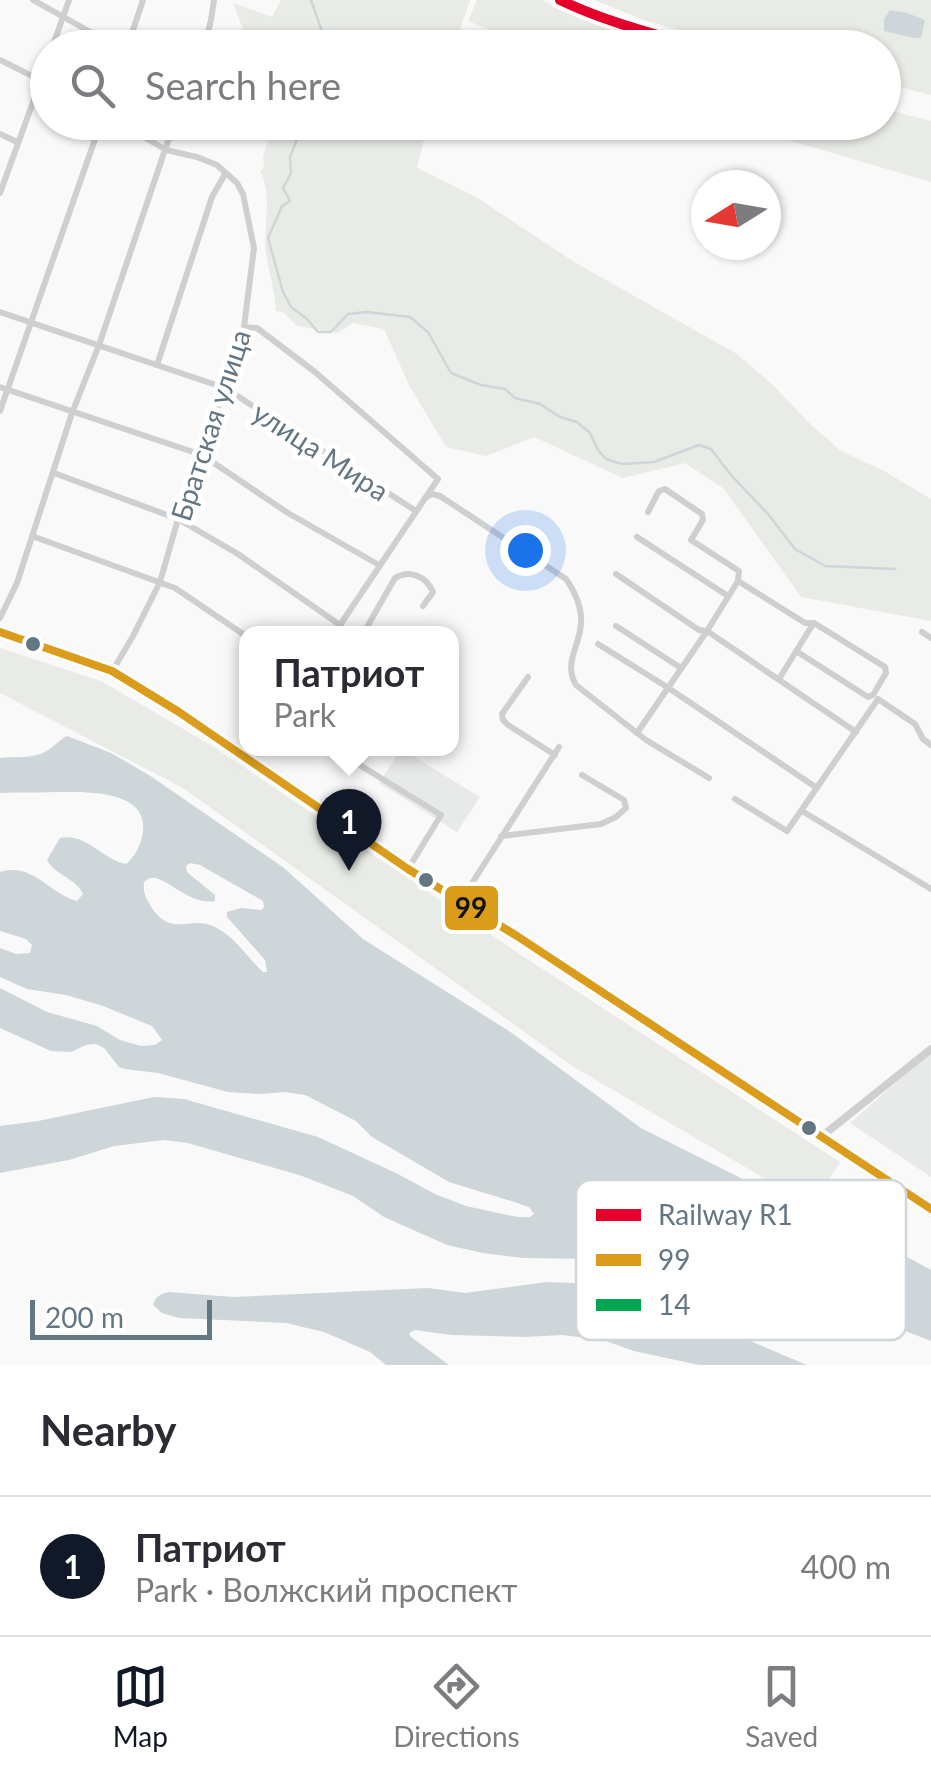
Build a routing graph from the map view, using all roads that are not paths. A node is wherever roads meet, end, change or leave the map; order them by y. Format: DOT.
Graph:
graph roads {
  1 [pos="33,0"];
  2 [pos="69,0"];
  3 [pos="143,0"];
  4 [pos="214,0"];
  5 [pos="64,16"];
  6 [pos="59,30"];
  7 [pos="90,30"];
  8 [pos="130,30"];
  9 [pos="209,30"];
  10 [pos="0,60"];
  11 [pos="30,75"];
  12 [pos="30,113"];
  13 [pos="0,134"];
  14 [pos="95,140"];
  15 [pos="149,140"];
  16 [pos="169,140"];
  17 [pos="17,142"];
  18 [pos="166,150"];
  19 [pos="225,174"];
  20 [pos="0,193"];
  21 [pos="0,312"];
  22 [pos="31,324"];
  23 [pos="244,327"];
  24 [pos="99,345"];
  25 [pos="156,366"];
  26 [pos="4,388"];
  27 [pos="224,388"];
  28 [pos="0,411"];
  29 [pos="72,412"];
  30 [pos="202,456"];
  31 [pos="54,473"];
  32 [pos="425,498"];
  33 [pos="416,511"];
  34 [pos="648,512"];
  35 [pos="178,519"];
  36 [pos="32,536"];
  37 [pos="638,537"];
  38 [pos="379,564"];
  39 [pos="616,574"];
  40 [pos="738,580"];
  41 [pos="160,582"];
  42 [pos="728,596"];
  43 [pos="423,606"];
  44 [pos="0,618"];
  45 [pos="814,623"];
  46 [pos="340,625"];
  47 [pos="367,626"];
  48 [pos="616,626"];
  49 [pos="239,631"];
  50 [pos="0,632"];
  51 [pos="707,632"];
  52 [pos="922,632"];
  53 [pos="931,638"];
  54 [pos="598,644"];
  55 [pos="796,651"];
  56 [pos="680,668"];
  57 [pos="112,672"];
  58 [pos="528,677"];
  59 [pos="780,679"];
  60 [pos="667,687"];
  61 [pos="637,732"];
  62 [pos="856,732"];
  63 [pos="931,744"];
  64 [pos="239,753"];
  65 [pos="243,756"];
  66 [pos="256,756"];
  67 [pos="345,756"];
  68 [pos="252,762"];
  69 [pos="582,775"];
  70 [pos="709,778"];
  71 [pos="817,788"];
  72 [pos="735,799"];
  73 [pos="802,811"];
  74 [pos="501,836"];
  75 [pos="408,869"];
  76 [pos="931,889"];
  77 [pos="460,902"];
  78 [pos="931,1049"];
  79 [pos="821,1137"];
  80 [pos="887,1180"];
  81 [pos="906,1193"];
  82 [pos="931,1209"];
  1 -- 5 [label="street"];
  2 -- 5 [label="street"];
  3 -- 8 [label="street"];
  4 -- 9 [label="street"];
  5 -- 6 [label="street"];
  5 -- 7 [label="street"];
  10 -- 11 [label="street"];
  12 -- 17 [label="street"];
  13 -- 17 [label="street"];
  14 -- 22 [label="street"];
  15 -- 18 [label="street"];
  16 -- 18 [label="street"];
  17 -- 20 [label="street"];
  18 -- 19 [label="street"];
  18 -- 24 [label="street"];
  19 -- 23 [label="street, Братская улица"];
  19 -- 25 [label="street"];
  21 -- 22 [label="street, улица Мира"];
  22 -- 24 [label="street, улица Мира"];
  22 -- 26 [label="street"];
  23 -- 27 [label="street, Братская улица"];
  23 -- 32 [label="street"];
  24 -- 25 [label="street, улица Мира"];
  24 -- 29 [label="street"];
  25 -- 27 [label="street, улица Мира"];
  26 -- 28 [label="street"];
  26 -- 29 [label="street"];
  27 -- 30 [label="street, Братская улица"];
  27 -- 33 [label="street, улица Мира"];
  29 -- 30 [label="street"];
  29 -- 31 [label="street"];
  30 -- 35 [label="street, Братская улица"];
  30 -- 38 [label="street"];
  31 -- 35 [label="street"];
  31 -- 36 [label="street"];
  32 -- 33 [label="street"];
  32 -- 61 [label="street"];
  33 -- 38 [label="street"];
  34 -- 40 [label="street"];
  35 -- 41 [label="street, Братская улица"];
  35 -- 46 [label="street"];
  36 -- 41 [label="street"];
  36 -- 44 [label="street"];
  37 -- 42 [label="street"];
  38 -- 46 [label="street"];
  39 -- 51 [label="street"];
  40 -- 42 [label="street"];
  40 -- 45 [label="street"];
  41 -- 49 [label="street"];
  41 -- 57 [label="street, Братская улица"];
  42 -- 51 [label="street"];
  43 -- 47 [label="street"];
  45 -- 55 [label="street"];
  45 -- 55 [label="street"];
  48 -- 56 [label="street"];
  50 -- 57 [label="main road"];
  51 -- 56 [label="street"];
  51 -- 59 [label="street"];
  52 -- 53 [label="street"];
  54 -- 60 [label="street"];
  55 -- 59 [label="street"];
  56 -- 60 [label="street"];
  57 -- 64 [label="main road"];
  58 -- 74 [label="street"];
  59 -- 62 [label="street"];
  60 -- 61 [label="street"];
  60 -- 71 [label="street"];
  61 -- 70 [label="street"];
  62 -- 63 [label="street"];
  62 -- 71 [label="street"];
  65 -- 68 [label="main road"];
  66 -- 68 [label="street"];
  67 -- 75 [label="street"];
  68 -- 75 [label="main road"];
  69 -- 74 [label="street"];
  71 -- 73 [label="street"];
  72 -- 73 [label="street"];
  73 -- 76 [label="street"];
  74 -- 77 [label="street"];
  75 -- 77 [label="main road"];
  77 -- 79 [label="main road"];
  78 -- 79 [label="street"];
  79 -- 80 [label="main road"];
  81 -- 82 [label="main road"];
}
